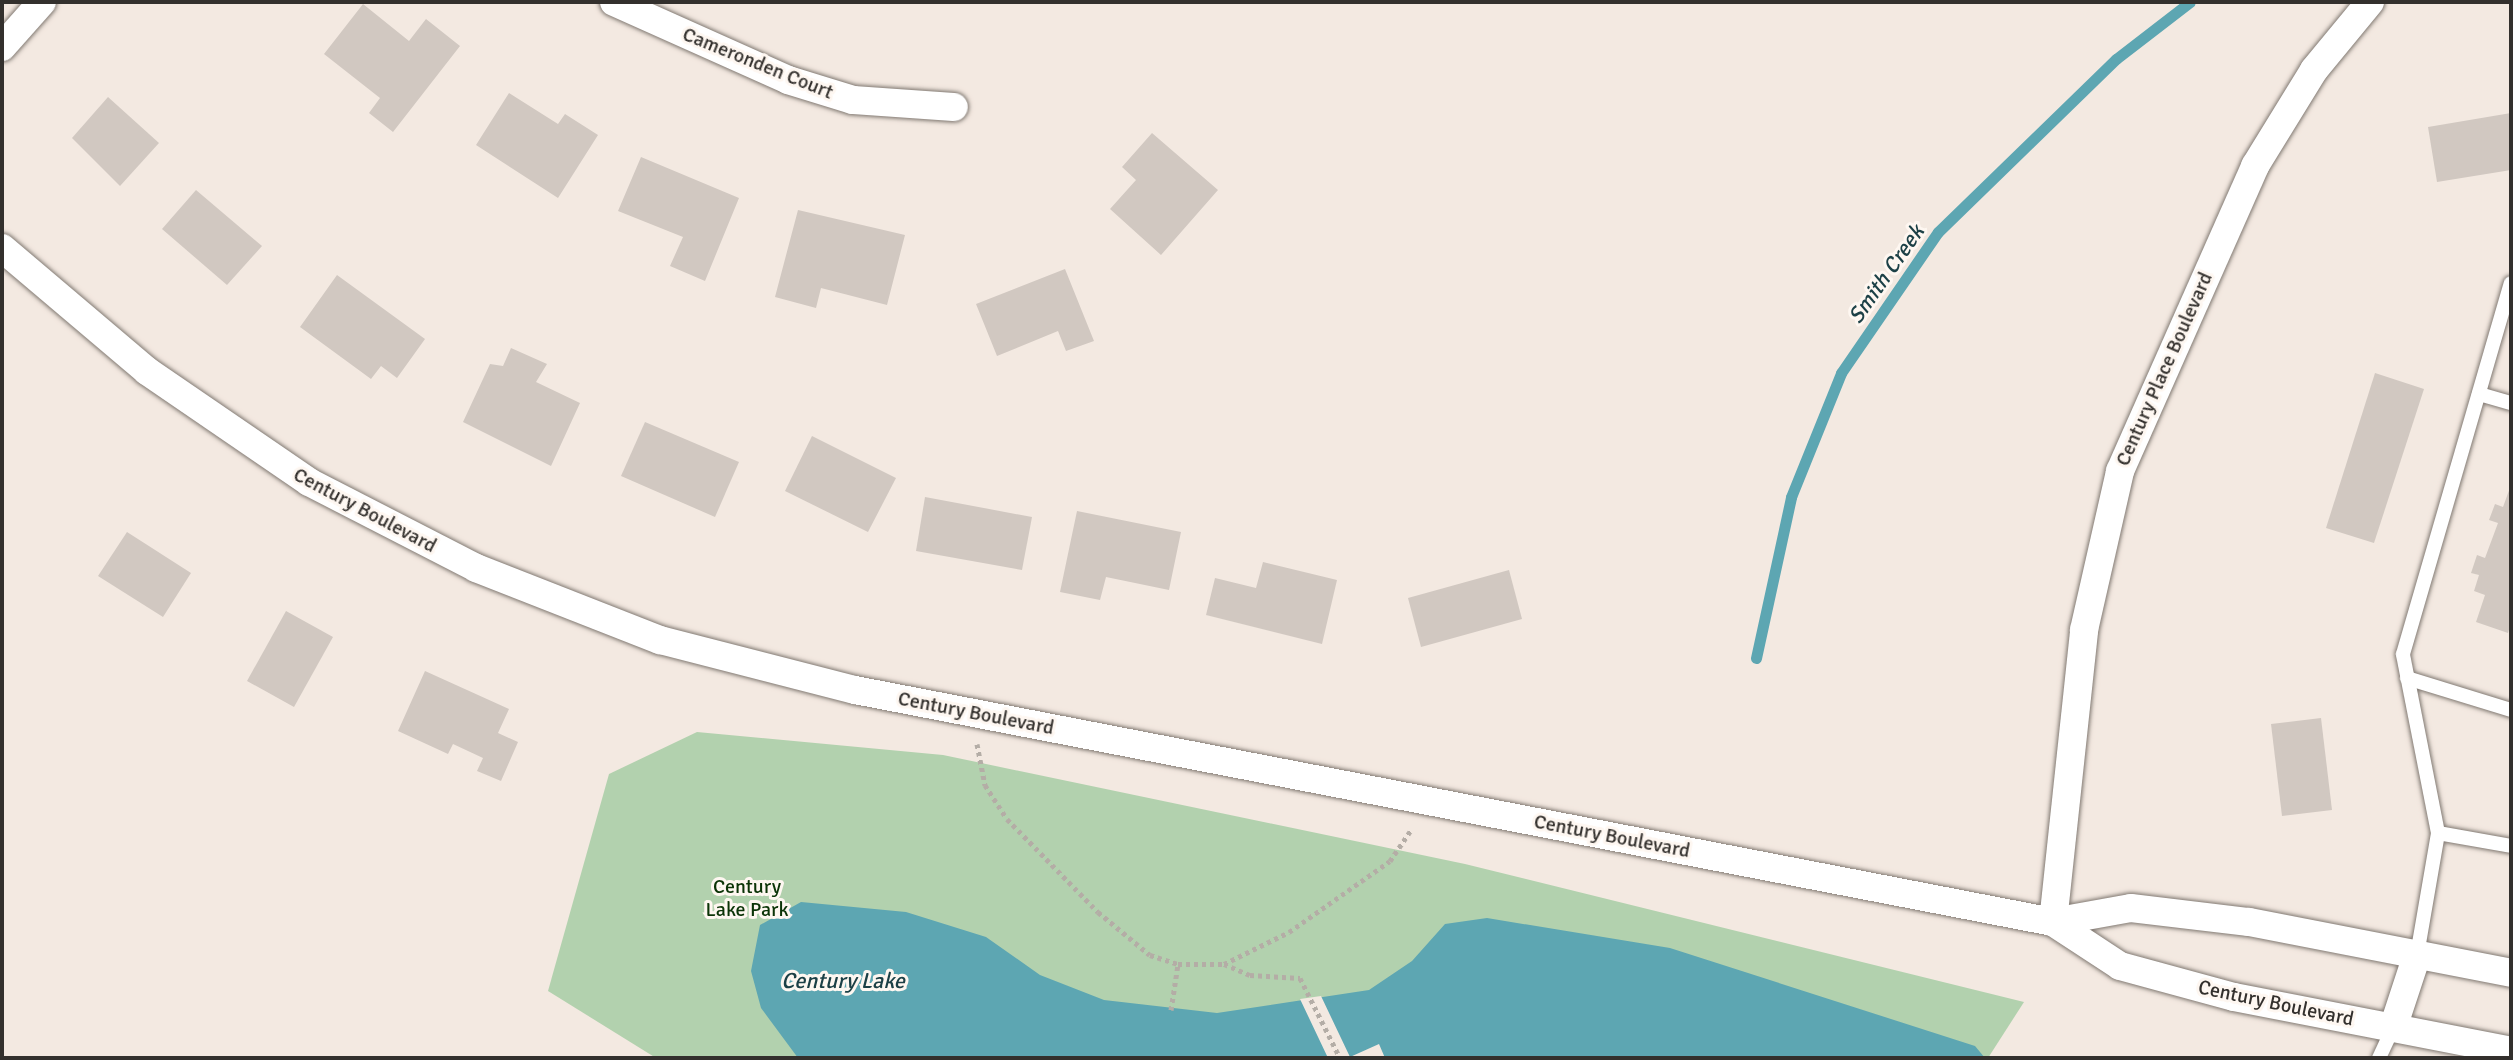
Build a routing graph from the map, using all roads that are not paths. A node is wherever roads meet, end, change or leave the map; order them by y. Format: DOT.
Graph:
graph roads {
  1 [pos="42,2"];
  2 [pos="614,2"];
  3 [pos="2370,2"];
  4 [pos="2,47"];
  5 [pos="954,107"];
  6 [pos="2,248"];
  7 [pos="2511,283"];
  8 [pos="2479,394"];
  9 [pos="2511,403"];
  10 [pos="2407,678"];
  11 [pos="2511,710"];
  12 [pos="2438,833"];
  13 [pos="2511,846"];
  14 [pos="2053,922"];
  15 [pos="2417,955"];
  16 [pos="2511,973"];
  17 [pos="2393,1028"];
  18 [pos="2511,1051"];
  19 [pos="2379,1058"];
  1 -- 4 [label="street"];
  2 -- 5 [label="street, Cameronden Court"];
  3 -- 14 [label="street, Century Place Boulevard"];
  6 -- 14 [label="street, Century Boulevard"];
  7 -- 8 [label="lane"];
  8 -- 9 [label="lane"];
  8 -- 10 [label="lane"];
  10 -- 11 [label="lane"];
  10 -- 12 [label="lane"];
  12 -- 13 [label="lane"];
  12 -- 15 [label="lane"];
  14 -- 15 [label="street, Century Boulevard"];
  14 -- 17 [label="street, Century Boulevard"];
  15 -- 16 [label="street, Century Boulevard"];
  15 -- 17 [label="street"];
  17 -- 18 [label="street, Century Boulevard"];
  17 -- 19 [label="lane"];
}
